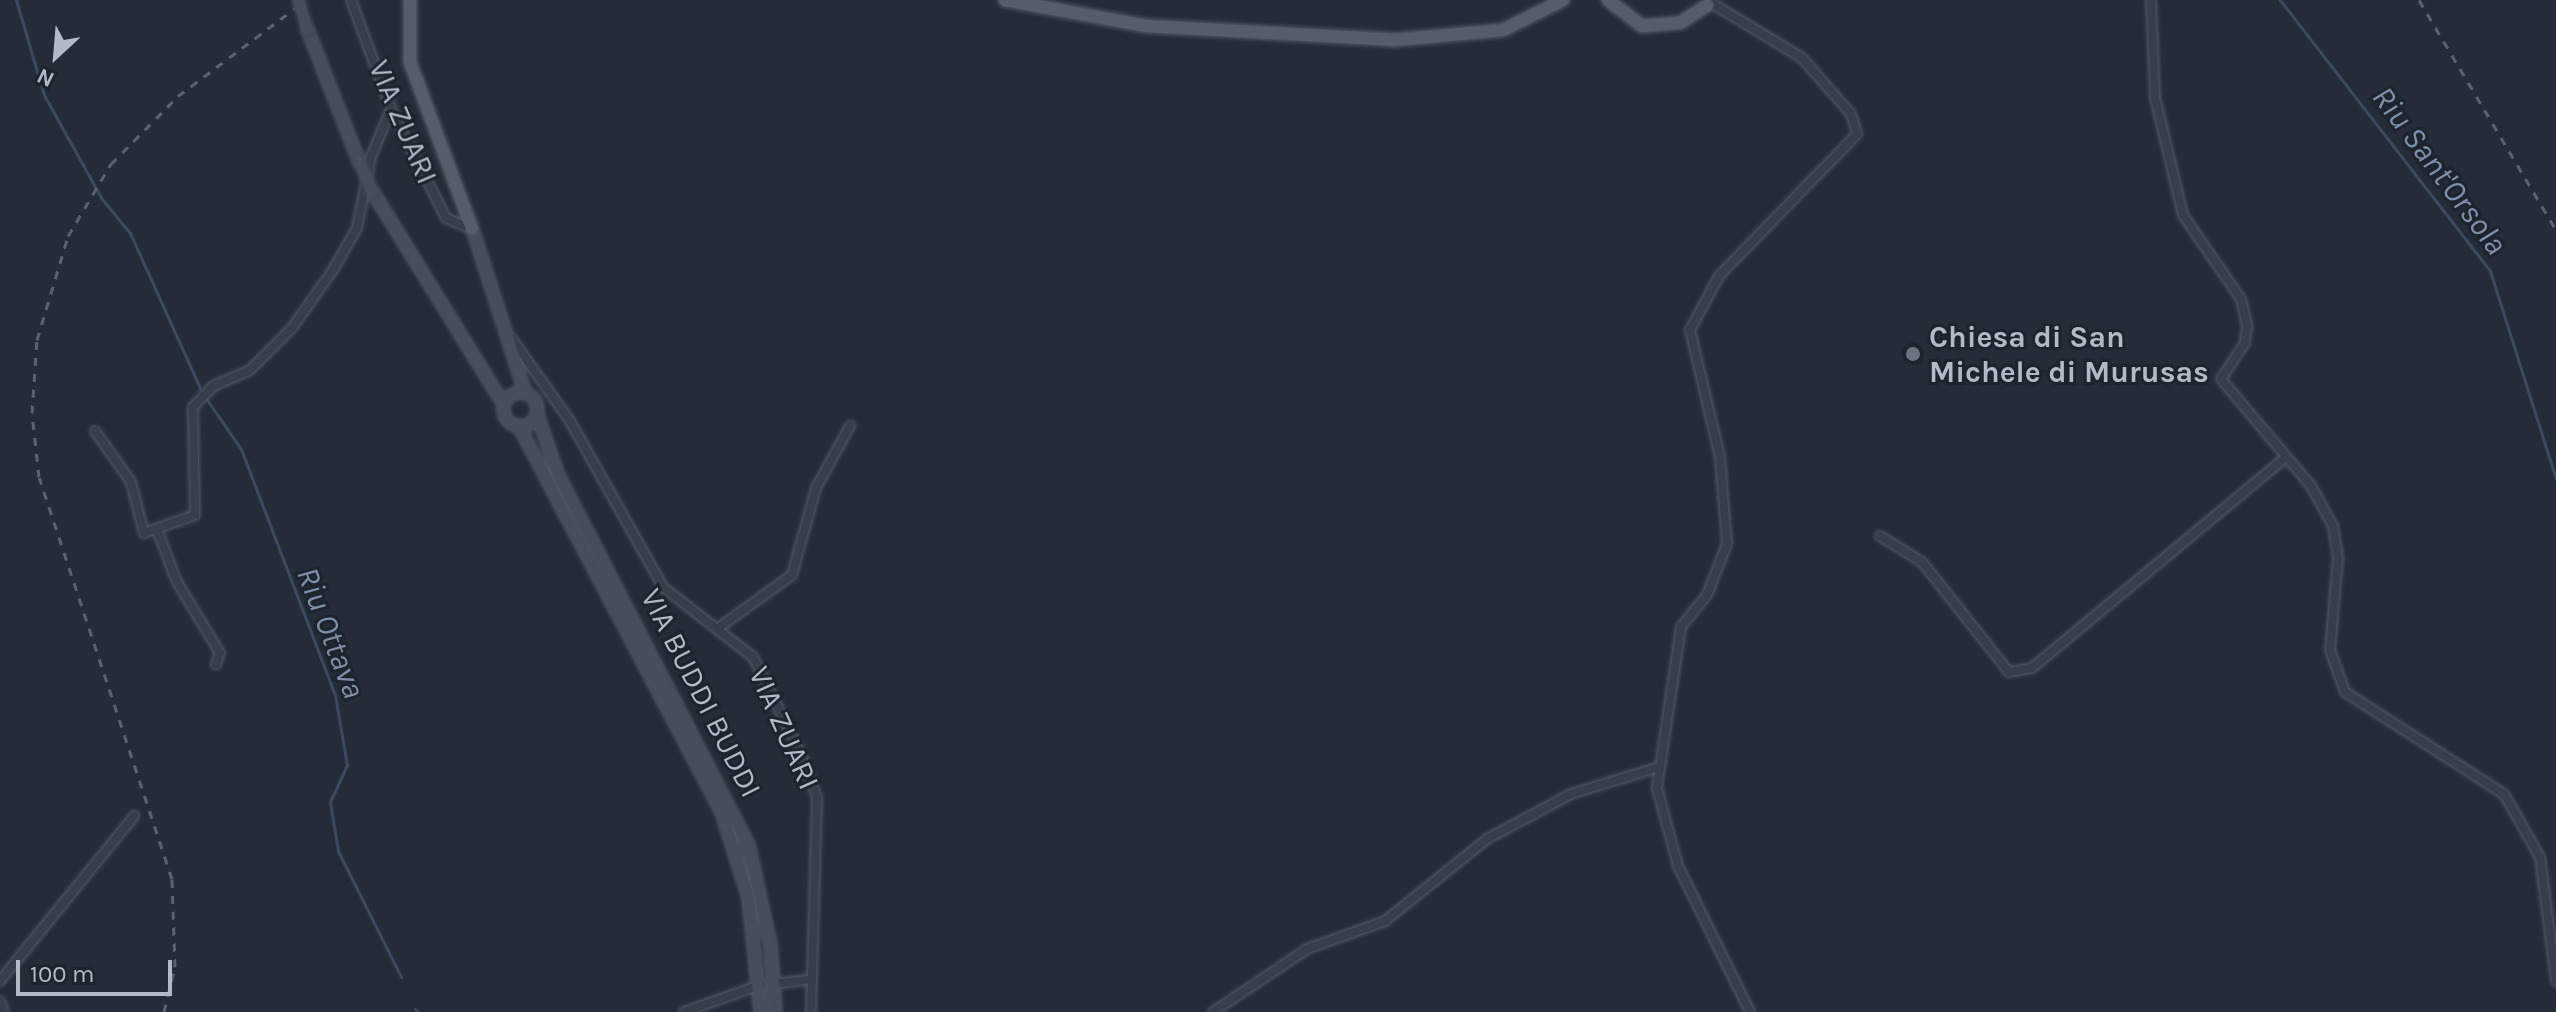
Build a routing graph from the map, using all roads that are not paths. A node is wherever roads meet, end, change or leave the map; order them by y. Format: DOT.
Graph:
graph roads {
  1 [pos="298,0"];
  2 [pos="351,0"];
  3 [pos="410,0"];
  4 [pos="1005,0"];
  5 [pos="1563,0"];
  6 [pos="2151,0"];
  7 [pos="1708,2"];
  8 [pos="1612,3"];
  9 [pos="391,109"];
  10 [pos="472,229"];
  11 [pos="512,339"];
  12 [pos="525,393"];
  13 [pos="503,404"];
  14 [pos="536,412"];
  15 [pos="518,425"];
  16 [pos="850,426"];
  17 [pos="95,431"];
  18 [pos="2286,457"];
  19 [pos="158,532"];
  20 [pos="1880,536"];
  21 [pos="721,626"];
  22 [pos="216,664"];
  23 [pos="1659,767"];
  24 [pos="134,816"];
  25 [pos="807,980"];
  26 [pos="0,981"];
  27 [pos="2556,981"];
  28 [pos="773,984"];
  29 [pos="760,985"];
  30 [pos="0,1001"];
  31 [pos="4,1012"];
  32 [pos="684,1012"];
  33 [pos="760,1012"];
  34 [pos="775,1012"];
  35 [pos="811,1012"];
  36 [pos="1213,1012"];
  37 [pos="1750,1012"];
  1 -- 13 [label="main road, bridge"];
  2 -- 9 [label="street, VIA ZUARI"];
  3 -- 10 [label="main road"];
  4 -- 5 [label="main road"];
  6 -- 18 [label="street"];
  7 -- 8 [label="main road"];
  7 -- 23 [label="street"];
  9 -- 10 [label="street, VIA ZUARI"];
  9 -- 19 [label="street"];
  10 -- 11 [label="main road"];
  11 -- 12 [label="main road"];
  11 -- 21 [label="street, VIA ZUARI"];
  12 -- 13 [label="main road"];
  12 -- 14 [label="main road, VIA BUDDI BUDDI"];
  13 -- 15 [label="main road, VIA BUDDI BUDDI"];
  14 -- 15 [label="main road"];
  14 -- 28 [label="main road, VIA BUDDI BUDDI"];
  15 -- 29 [label="main road, VIA BUDDI BUDDI"];
  16 -- 21 [label="street"];
  17 -- 19 [label="street"];
  18 -- 20 [label="street"];
  18 -- 27 [label="street"];
  19 -- 22 [label="street"];
  21 -- 25 [label="street, VIA ZUARI"];
  23 -- 36 [label="street"];
  23 -- 37 [label="street"];
  24 -- 26 [label="street"];
  25 -- 28 [label="street"];
  25 -- 35 [label="street, VIA ZUARI"];
  28 -- 34 [label="main road, VIA BUDDI BUDDI"];
  29 -- 32 [label="street"];
  29 -- 33 [label="main road, VIA BUDDI BUDDI"];
  30 -- 31 [label="street"];
}
